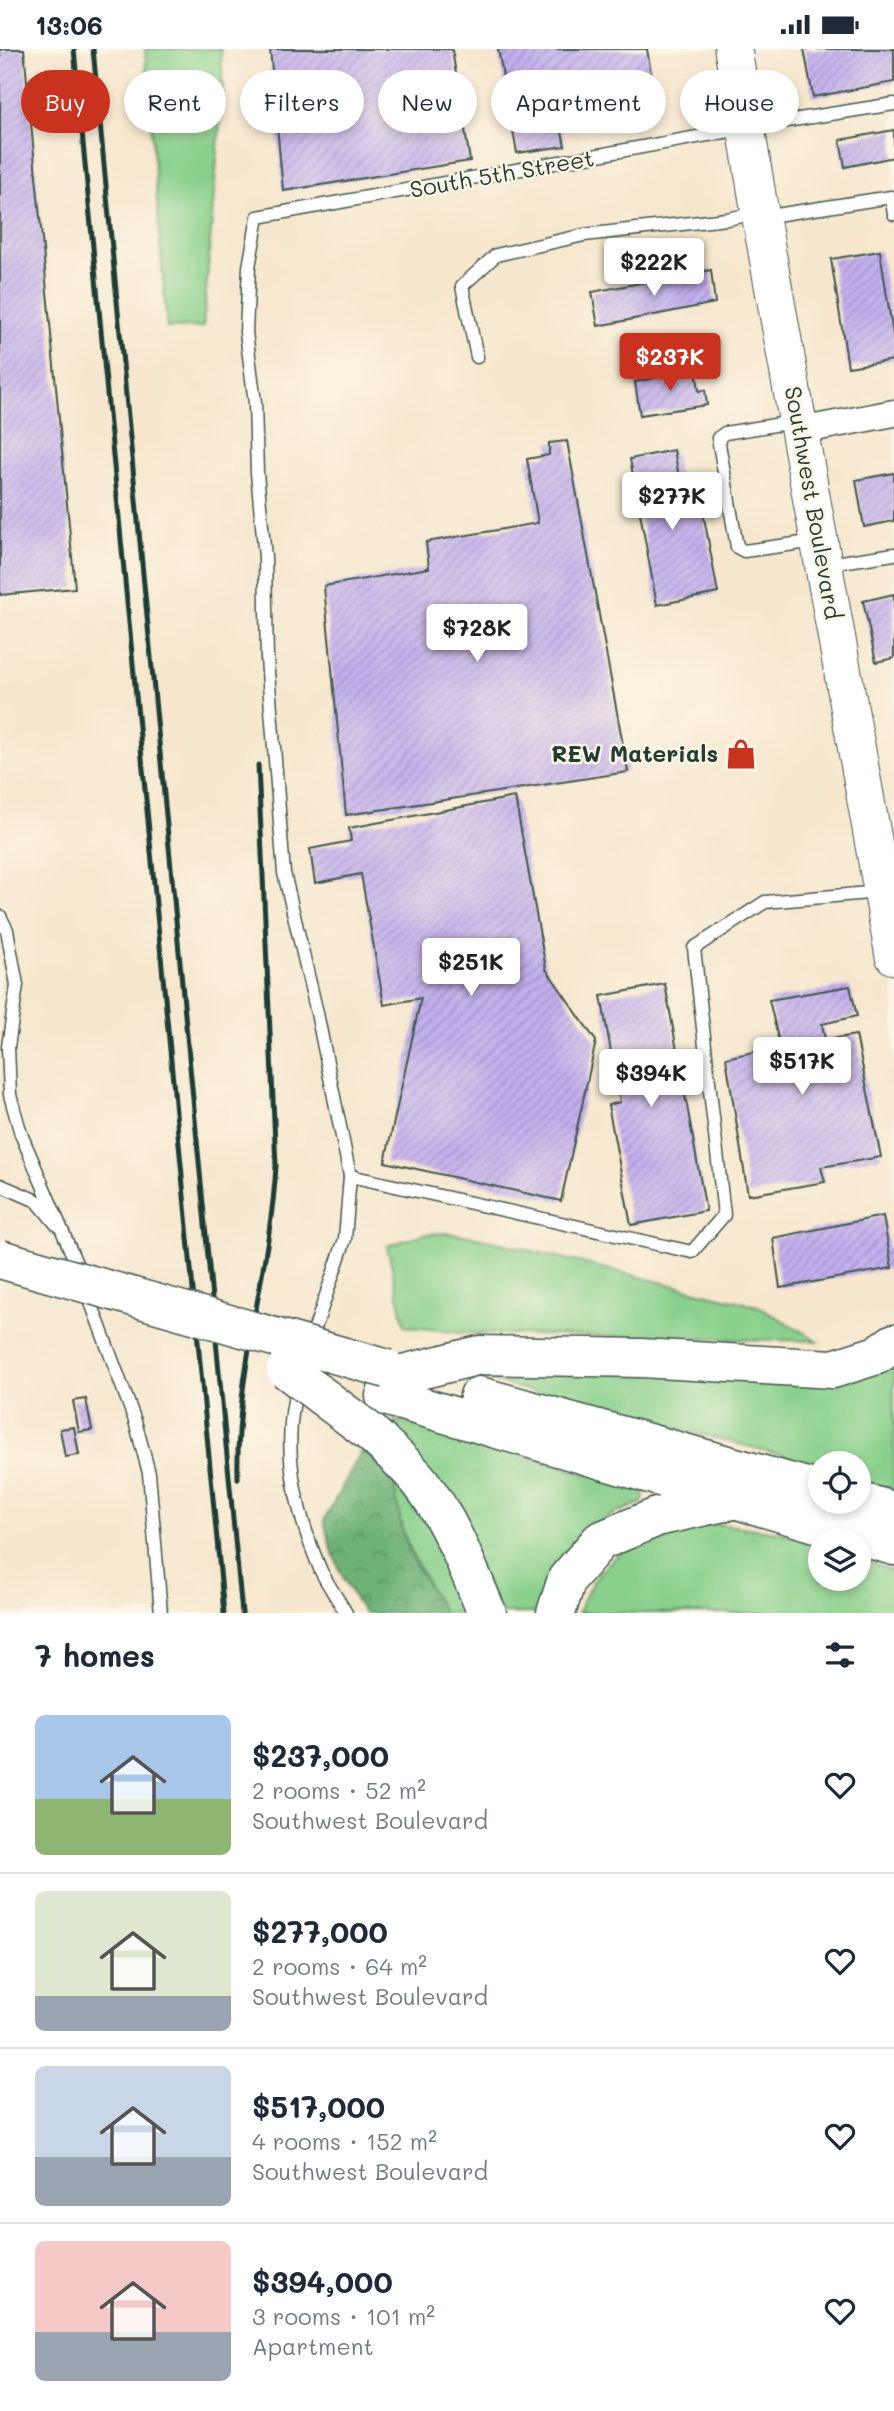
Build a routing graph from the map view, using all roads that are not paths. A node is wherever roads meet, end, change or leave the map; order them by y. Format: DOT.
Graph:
graph roads {
  1 [pos="733,49"];
  2 [pos="736,70"];
  3 [pos="894,104"];
  4 [pos="799,121"];
  5 [pos="729,133"];
  6 [pos="747,133"];
  7 [pos="894,213"];
  8 [pos="761,215"];
  9 [pos="477,358"];
  10 [pos="894,413"];
  11 [pos="798,426"];
  12 [pos="822,552"];
  13 [pos="894,554"];
  14 [pos="883,892"];
  15 [pos="0,916"];
  16 [pos="894,956"];
  17 [pos="350,1176"];
  18 [pos="0,1185"];
  19 [pos="66,1235"];
  20 [pos="0,1259"];
  21 [pos="0,1287"];
  22 [pos="894,1343"];
  23 [pos="298,1356"];
  24 [pos="391,1380"];
  25 [pos="808,1489"];
  26 [pos="739,1498"];
  27 [pos="808,1506"];
  28 [pos="867,1514"];
  29 [pos="894,1546"];
  30 [pos="161,1613"];
  31 [pos="346,1613"];
  32 [pos="487,1613"];
  33 [pos="555,1613"];
  1 -- 2 [label="main road, Southwest Boulevard"];
  3 -- 4 [label="lane, South 5th Street"];
  5 -- 17 [label="lane, South 5th Street"];
  6 -- 8 [label="main road, Southwest Boulevard"];
  7 -- 8 [label="lane"];
  8 -- 9 [label="lane"];
  8 -- 11 [label="main road, Southwest Boulevard"];
  10 -- 11 [label="street"];
  11 -- 12 [label="main road, Southwest Boulevard"];
  11 -- 12 [label="lane"];
  12 -- 13 [label="lane"];
  12 -- 14 [label="main road, Southwest Boulevard"];
  14 -- 16 [label="main road, Southwest Boulevard"];
  14 -- 17 [label="lane"];
  15 -- 19 [label="lane"];
  17 -- 23 [label="lane"];
  18 -- 19 [label="lane"];
  19 -- 30 [label="lane"];
  20 -- 24 [label="highway, bridge"];
  21 -- 23 [label="highway"];
  22 -- 24 [label="highway"];
  23 -- 24 [label="highway"];
  23 -- 31 [label="lane"];
  23 -- 32 [label="highway, bridge"];
  24 -- 25 [label="highway"];
  24 -- 26 [label="highway"];
  26 -- 27 [label="highway"];
  26 -- 33 [label="highway"];
  28 -- 29 [label="highway"];
}
